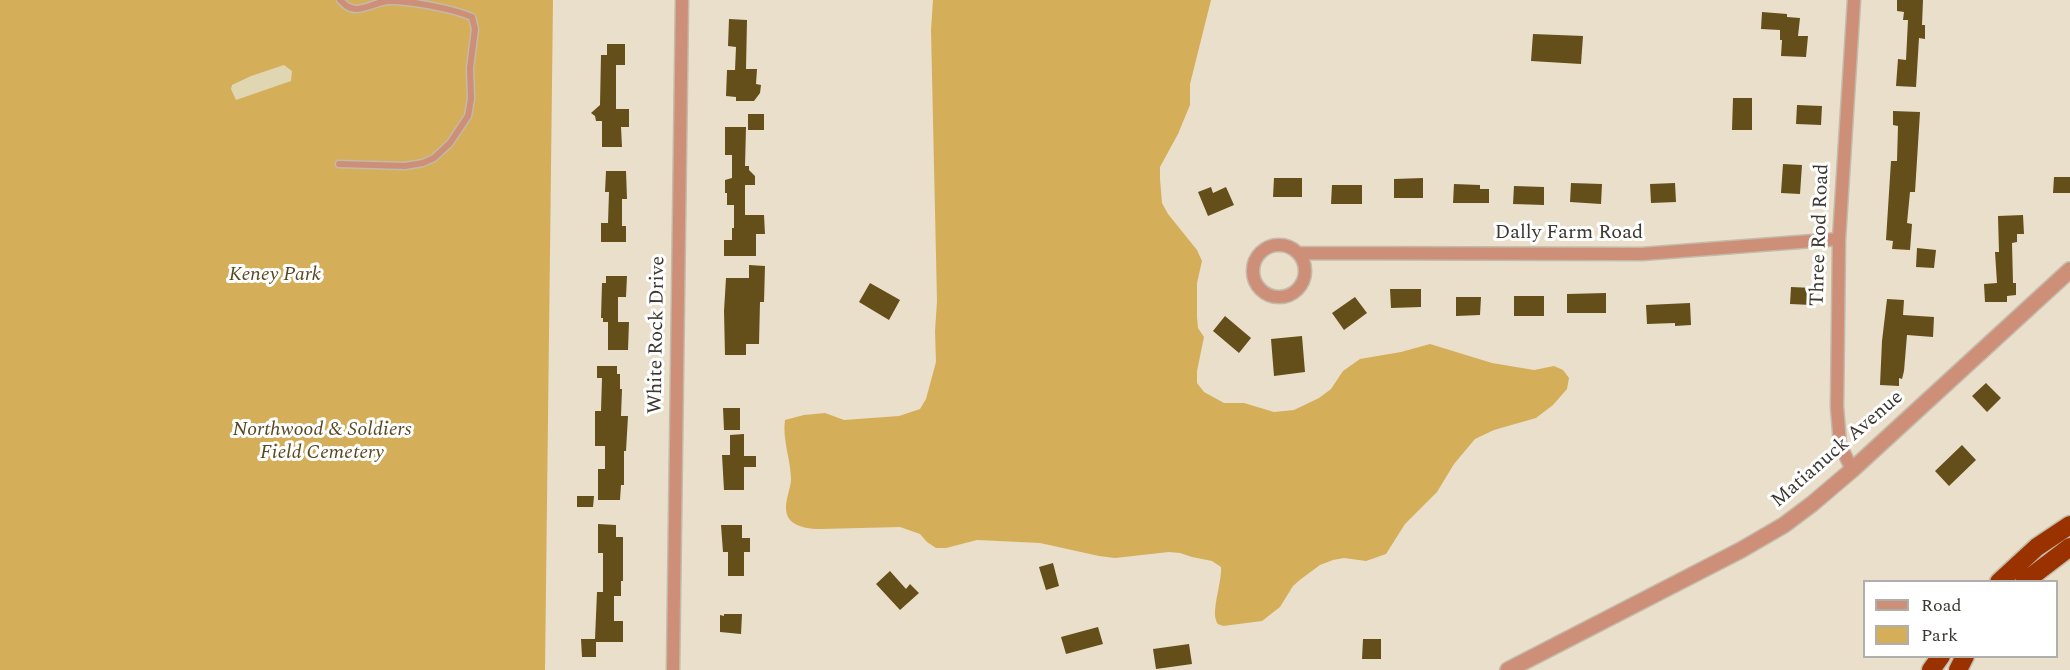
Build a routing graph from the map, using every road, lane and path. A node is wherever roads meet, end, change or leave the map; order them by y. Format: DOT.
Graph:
graph roads {
  1 [pos="340,0"];
  2 [pos="682,0"];
  3 [pos="1854,0"];
  4 [pos="339,164"];
  5 [pos="1839,239"];
  6 [pos="1298,254"];
  7 [pos="2070,270"];
  8 [pos="1852,470"];
  9 [pos="2070,525"];
  10 [pos="2070,547"];
  11 [pos="2001,580"];
  12 [pos="2026,580"];
  13 [pos="673,670"];
  14 [pos="1508,670"];
  1 -- 4 [label="lane"];
  2 -- 13 [label="street, White Rock Drive"];
  3 -- 5 [label="street, Three Rod Road"];
  5 -- 6 [label="street, Dally Farm Road"];
  5 -- 8 [label="street, Three Rod Road"];
  6 -- 6 [label="street, Dally Farm Road"];
  7 -- 8 [label="street, Matianuck Avenue"];
  8 -- 14 [label="street, Matianuck Avenue"];
  9 -- 11 [label="highway"];
  10 -- 12 [label="highway"];
}
